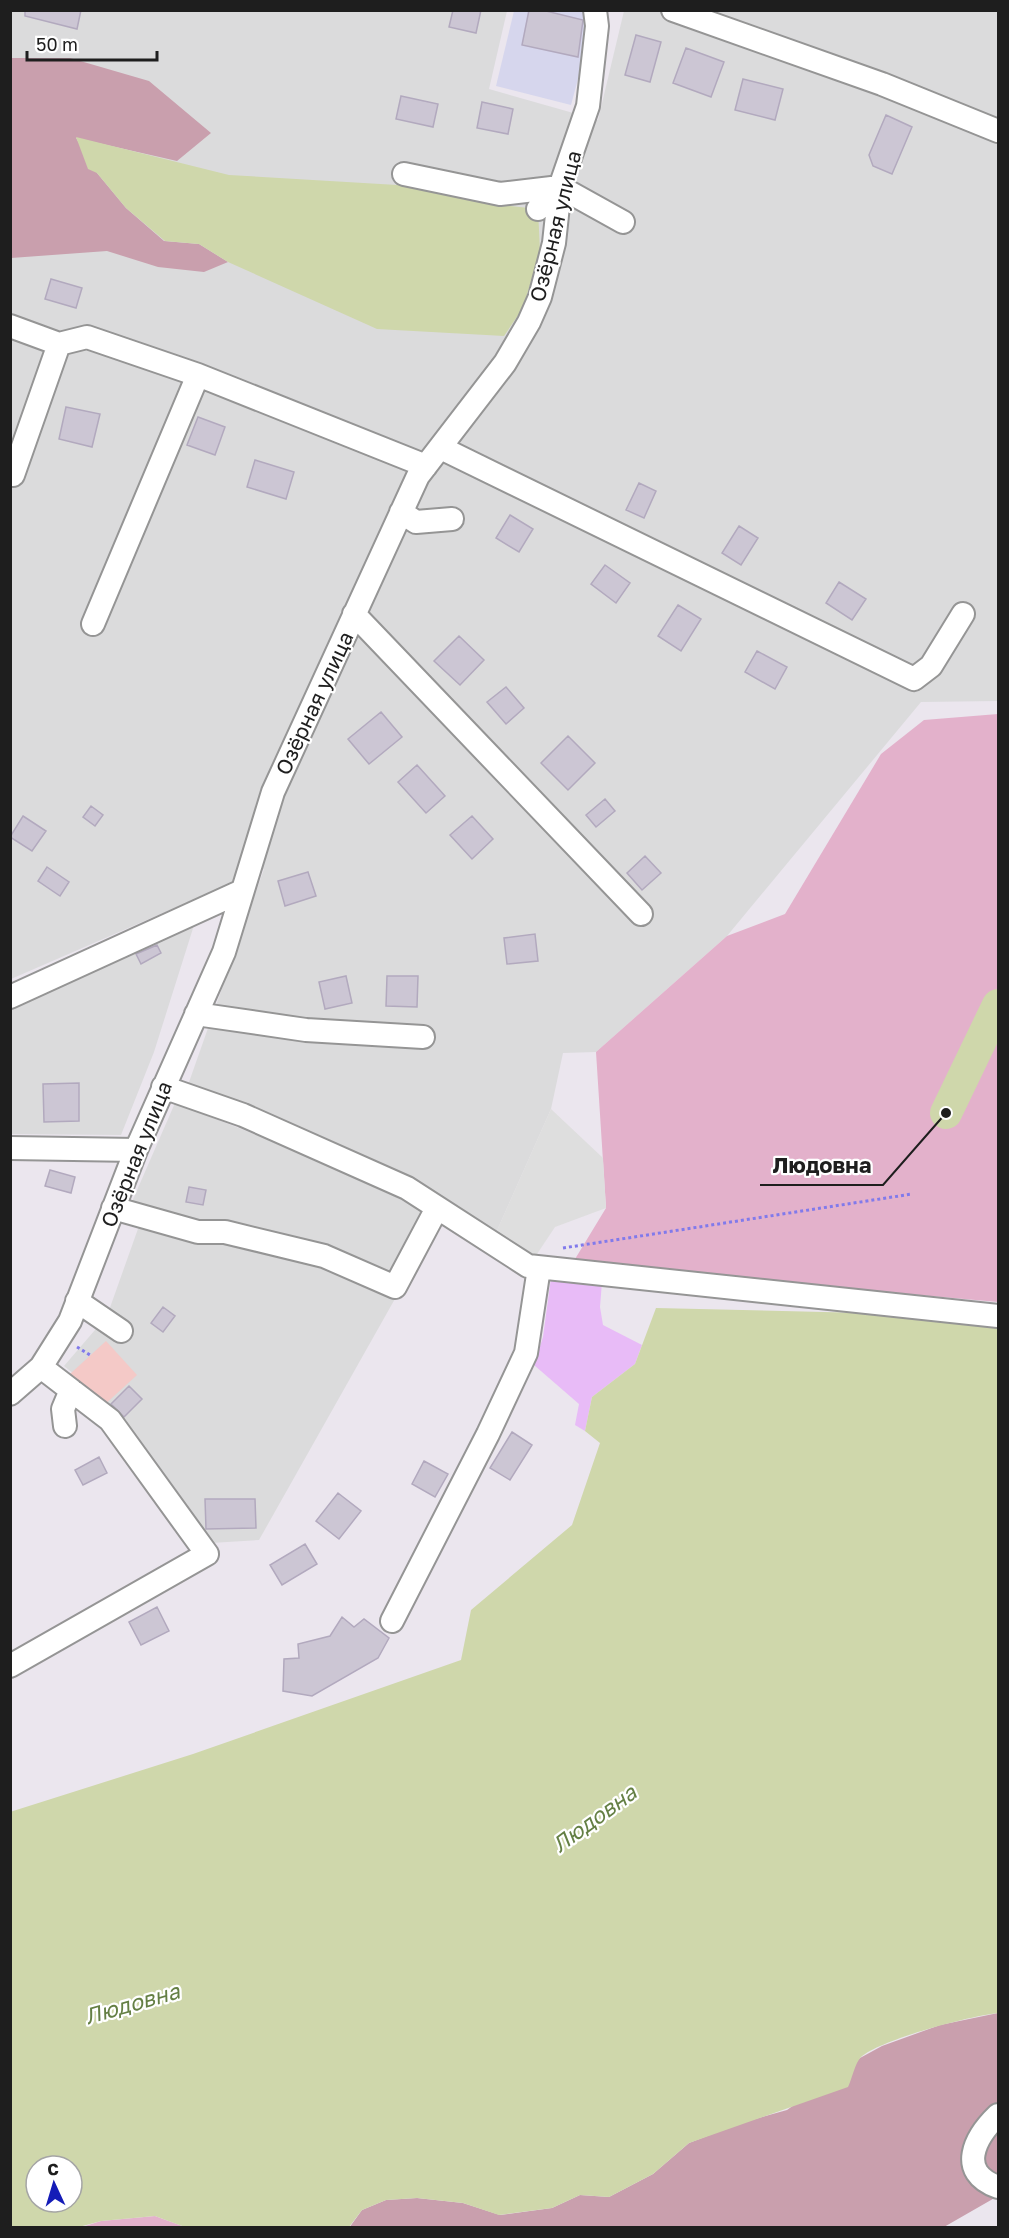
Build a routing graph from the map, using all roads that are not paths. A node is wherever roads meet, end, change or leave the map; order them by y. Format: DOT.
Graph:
graph roads {
  1 [pos="595,10"];
  2 [pos="673,10"];
  3 [pos="999,131"];
  4 [pos="404,174"];
  5 [pos="553,186"];
  6 [pos="623,222"];
  7 [pos="10,326"];
  8 [pos="59,344"];
  9 [pos="198,375"];
  10 [pos="441,448"];
  11 [pos="426,466"];
  12 [pos="11,477"];
  13 [pos="452,519"];
  14 [pos="411,522"];
  15 [pos="354,614"];
  16 [pos="963,614"];
  17 [pos="93,624"];
  18 [pos="242,891"];
  19 [pos="641,914"];
  20 [pos="10,997"];
  21 [pos="196,1014"];
  22 [pos="423,1037"];
  23 [pos="152,1096"];
  24 [pos="10,1148"];
  25 [pos="136,1150"];
  26 [pos="437,1208"];
  27 [pos="105,1212"];
  28 [pos="539,1269"];
  29 [pos="77,1301"];
  30 [pos="999,1316"];
  31 [pos="121,1331"];
  32 [pos="41,1366"];
  33 [pos="71,1390"];
  34 [pos="10,1394"];
  35 [pos="65,1426"];
  36 [pos="392,1621"];
  37 [pos="10,1666"];
  38 [pos="999,2115"];
  39 [pos="999,2187"];
  1 -- 5 [label="street, Озёрная улица"];
  2 -- 3 [label="street"];
  4 -- 5 [label="street"];
  5 -- 6 [label="street"];
  5 -- 10 [label="street, Озёрная улица"];
  7 -- 8 [label="street"];
  8 -- 9 [label="street"];
  8 -- 12 [label="street"];
  9 -- 11 [label="street"];
  9 -- 17 [label="street"];
  10 -- 11 [label="street, Озёрная улица"];
  10 -- 16 [label="street"];
  11 -- 14 [label="street, Озёрная улица"];
  13 -- 14 [label="street"];
  14 -- 15 [label="street, Озёрная улица"];
  15 -- 18 [label="street, Озёрная улица"];
  15 -- 19 [label="street"];
  18 -- 20 [label="street"];
  18 -- 21 [label="street, Озёрная улица"];
  21 -- 22 [label="street"];
  21 -- 23 [label="street, Озёрная улица"];
  23 -- 25 [label="street, Озёрная улица"];
  23 -- 26 [label="street"];
  24 -- 25 [label="street"];
  25 -- 27 [label="street, Озёрная улица"];
  26 -- 27 [label="street"];
  26 -- 28 [label="street"];
  27 -- 29 [label="street, Озёрная улица"];
  28 -- 30 [label="street"];
  28 -- 36 [label="street"];
  29 -- 31 [label="street"];
  29 -- 32 [label="street, Озёрная улица"];
  32 -- 33 [label="street"];
  32 -- 34 [label="street, Озёрная улица"];
  33 -- 35 [label="street"];
  33 -- 37 [label="street"];
  38 -- 39 [label="street"];
}
